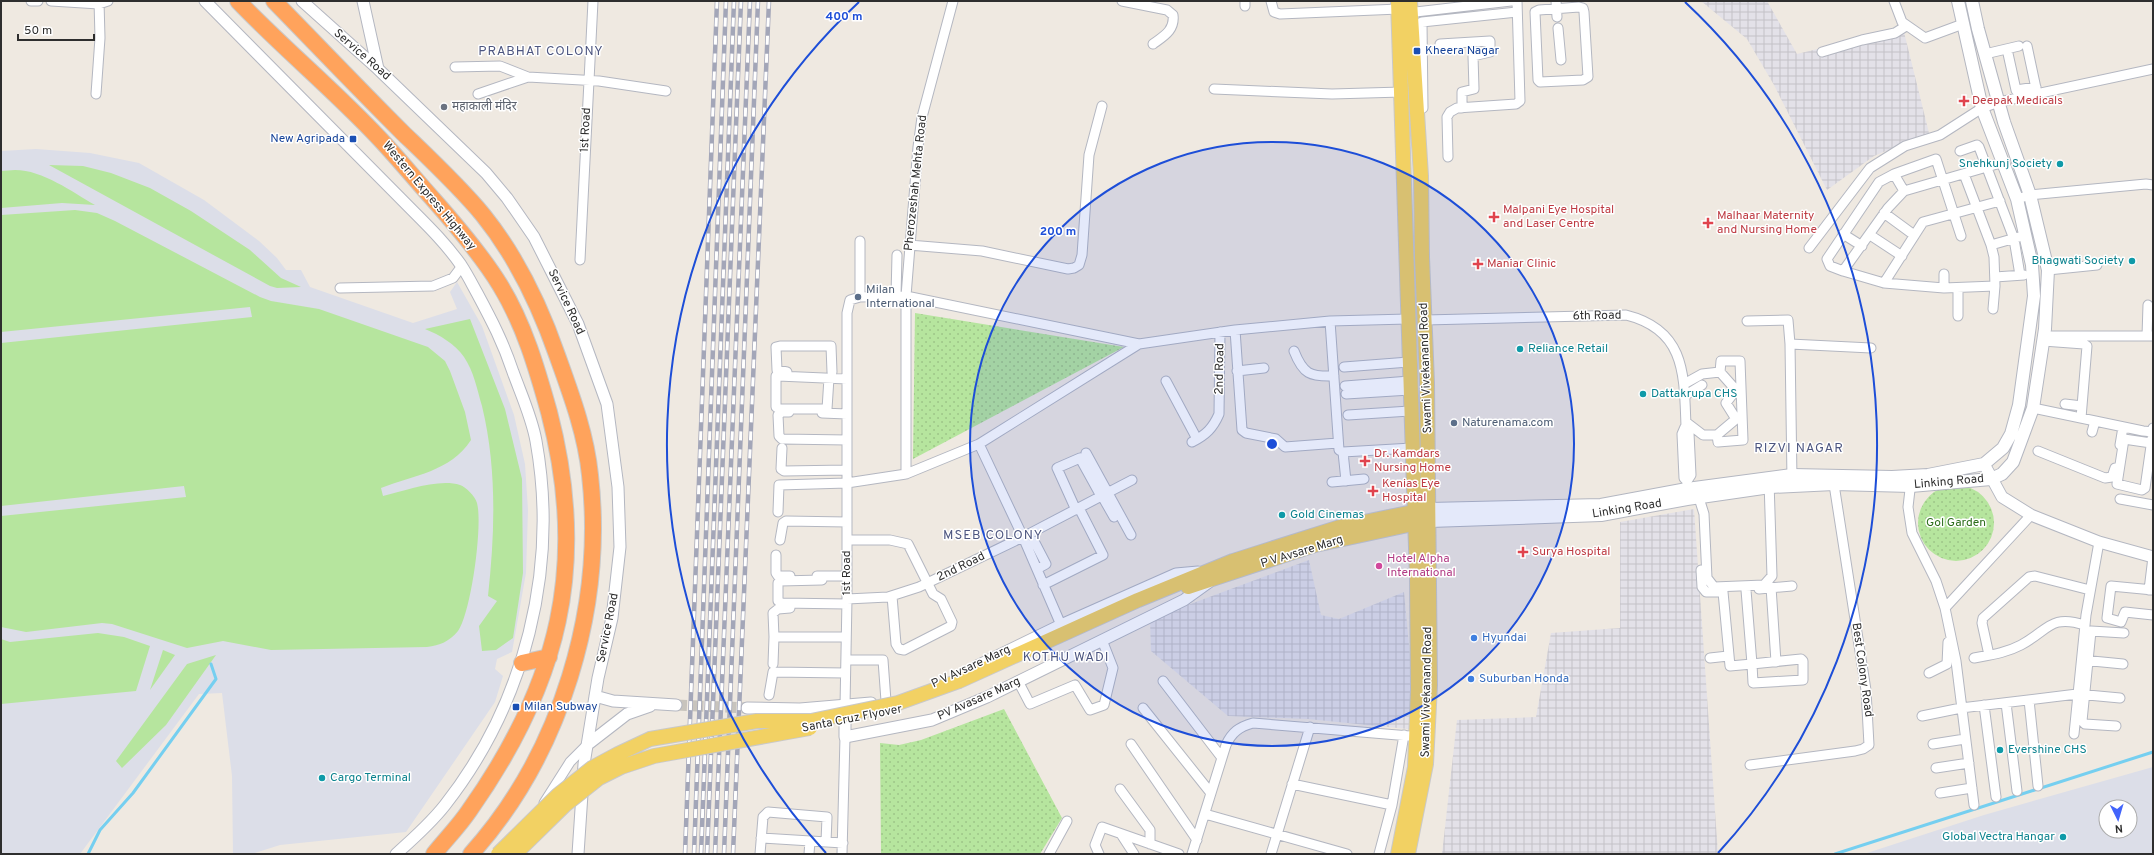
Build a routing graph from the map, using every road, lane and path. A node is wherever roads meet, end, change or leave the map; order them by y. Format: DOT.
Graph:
graph roads {
  1 [pos="31,1"];
  2 [pos="38,1"];
  3 [pos="51,1"];
  4 [pos="205,1"];
  5 [pos="238,1"];
  6 [pos="274,1"];
  7 [pos="302,1"];
  8 [pos="363,1"];
  9 [pos="594,1"];
  10 [pos="954,1"];
  11 [pos="1122,1"];
  12 [pos="1272,1"];
  13 [pos="1511,1"];
  14 [pos="1517,1"];
  15 [pos="1894,1"];
  16 [pos="102,2"];
  17 [pos="1973,4"];
  18 [pos="1959,6"];
  19 [pos="1557,9"];
  20 [pos="1517,12"];
  21 [pos="1406,15"];
  22 [pos="1963,24"];
  23 [pos="1906,26"];
  24 [pos="1558,28"];
  25 [pos="1153,44"];
  26 [pos="1440,44"];
  27 [pos="2007,49"];
  28 [pos="1822,52"];
  29 [pos="1985,54"];
  30 [pos="1561,60"];
  31 [pos="455,67"];
  32 [pos="378,68"];
  33 [pos="2153,69"];
  34 [pos="528,77"];
  35 [pos="588,80"];
  36 [pos="1214,89"];
  37 [pos="666,91"];
  38 [pos="2036,91"];
  39 [pos="1402,92"];
  40 [pos="96,94"];
  41 [pos="478,94"];
  42 [pos="1999,102"];
  43 [pos="1102,106"];
  44 [pos="1462,108"];
  45 [pos="1982,108"];
  46 [pos="1960,151"];
  47 [pos="1425,156"];
  48 [pos="1448,157"];
  49 [pos="2004,162"];
  50 [pos="1986,167"];
  51 [pos="1894,174"];
  52 [pos="1964,174"];
  53 [pos="1943,180"];
  54 [pos="2153,185"];
  55 [pos="1904,192"];
  56 [pos="2030,195"];
  57 [pos="2017,199"];
  58 [pos="2000,201"];
  59 [pos="1978,206"];
  60 [pos="1884,213"];
  61 [pos="1954,213"];
  62 [pos="1843,234"];
  63 [pos="1870,235"];
  64 [pos="1914,235"];
  65 [pos="2027,235"];
  66 [pos="1961,236"];
  67 [pos="2014,239"];
  68 [pos="860,241"];
  69 [pos="909,245"];
  70 [pos="1991,245"];
  71 [pos="1862,246"];
  72 [pos="1809,248"];
  73 [pos="897,255"];
  74 [pos="1902,256"];
  75 [pos="580,260"];
  76 [pos="2097,265"];
  77 [pos="462,266"];
  78 [pos="2048,270"];
  79 [pos="1843,271"];
  80 [pos="1944,274"];
  81 [pos="1995,282"];
  82 [pos="1884,283"];
  83 [pos="340,288"];
  84 [pos="1944,288"];
  85 [pos="1958,288"];
  86 [pos="896,296"];
  87 [pos="906,296"];
  88 [pos="859,297"];
  89 [pos="2148,305"];
  90 [pos="1993,308"];
  91 [pos="1958,316"];
  92 [pos="1408,318"];
  93 [pos="1425,320"];
  94 [pos="1330,321"];
  95 [pos="1747,321"];
  96 [pos="1234,330"];
  97 [pos="1220,332"];
  98 [pos="2150,333"];
  99 [pos="2044,338"];
  100 [pos="1139,344"];
  101 [pos="1790,344"];
  102 [pos="1871,348"];
  103 [pos="1294,351"];
  104 [pos="1409,362"];
  105 [pos="1344,367"];
  106 [pos="1264,368"];
  107 [pos="1237,372"];
  108 [pos="1720,372"];
  109 [pos="830,375"];
  110 [pos="847,376"];
  111 [pos="1334,376"];
  112 [pos="1166,381"];
  113 [pos="1684,384"];
  114 [pos="1702,385"];
  115 [pos="1410,386"];
  116 [pos="1345,390"];
  117 [pos="1739,390"];
  118 [pos="1684,396"];
  119 [pos="2082,406"];
  120 [pos="2033,408"];
  121 [pos="1410,413"];
  122 [pos="847,414"];
  123 [pos="2068,415"];
  124 [pos="1348,418"];
  125 [pos="2081,418"];
  126 [pos="1739,419"];
  127 [pos="1685,421"];
  128 [pos="2095,421"];
  129 [pos="1698,425"];
  130 [pos="2129,428"];
  131 [pos="2153,428"];
  132 [pos="2092,432"];
  133 [pos="2153,432"];
  134 [pos="1717,435"];
  135 [pos="847,440"];
  136 [pos="2131,440"];
  137 [pos="1338,443"];
  138 [pos="2151,443"];
  139 [pos="979,444"];
  140 [pos="782,448"];
  141 [pos="1412,448"];
  142 [pos="2038,451"];
  143 [pos="1343,452"];
  144 [pos="1086,453"];
  145 [pos="1984,464"];
  146 [pos="847,470"];
  147 [pos="906,474"];
  148 [pos="1364,479"];
  149 [pos="1991,479"];
  150 [pos="1132,480"];
  151 [pos="1792,480"];
  152 [pos="1833,480"];
  153 [pos="1346,481"];
  154 [pos="1911,481"];
  155 [pos="1332,482"];
  156 [pos="1769,482"];
  157 [pos="847,483"];
  158 [pos="1692,491"];
  159 [pos="1102,494"];
  160 [pos="2120,499"];
  161 [pos="2153,505"];
  162 [pos="1080,506"];
  163 [pos="778,512"];
  164 [pos="1429,515"];
  165 [pos="2031,515"];
  166 [pos="1114,517"];
  167 [pos="1414,517"];
  168 [pos="847,522"];
  169 [pos="1131,534"];
  170 [pos="1023,537"];
  171 [pos="780,540"];
  172 [pos="847,540"];
  173 [pos="1034,542"];
  174 [pos="2099,542"];
  175 [pos="1108,553"];
  176 [pos="776,555"];
  177 [pos="2153,557"];
  178 [pos="1037,570"];
  179 [pos="847,576"];
  180 [pos="1423,578"];
  181 [pos="1206,579"];
  182 [pos="822,580"];
  183 [pos="929,582"];
  184 [pos="1044,584"];
  185 [pos="1792,586"];
  186 [pos="1771,587"];
  187 [pos="2064,588"];
  188 [pos="1746,590"];
  189 [pos="2151,590"];
  190 [pos="1723,592"];
  191 [pos="2090,592"];
  192 [pos="892,596"];
  193 [pos="847,602"];
  194 [pos="824,608"];
  195 [pos="1945,608"];
  196 [pos="2153,614"];
  197 [pos="1061,625"];
  198 [pos="2085,625"];
  199 [pos="1949,632"];
  200 [pos="2124,633"];
  201 [pos="774,637"];
  202 [pos="846,637"];
  203 [pos="1102,640"];
  204 [pos="1991,652"];
  205 [pos="1728,656"];
  206 [pos="548,657"];
  207 [pos="1710,658"];
  208 [pos="1974,658"];
  209 [pos="846,660"];
  210 [pos="2084,660"];
  211 [pos="1776,662"];
  212 [pos="522,663"];
  213 [pos="773,664"];
  214 [pos="1752,664"];
  215 [pos="2123,664"];
  216 [pos="846,673"];
  217 [pos="1929,673"];
  218 [pos="1163,681"];
  219 [pos="1018,682"];
  220 [pos="961,685"];
  221 [pos="2081,694"];
  222 [pos="769,695"];
  223 [pos="595,696"];
  224 [pos="2120,698"];
  225 [pos="2029,700"];
  226 [pos="886,701"];
  227 [pos="2006,703"];
  228 [pos="654,704"];
  229 [pos="676,705"];
  230 [pos="1984,705"];
  231 [pos="845,706"];
  232 [pos="747,708"];
  233 [pos="1142,708"];
  234 [pos="1961,708"];
  235 [pos="1922,716"];
  236 [pos="2116,726"];
  237 [pos="1310,727"];
  238 [pos="2074,734"];
  239 [pos="1416,736"];
  240 [pos="845,737"];
  241 [pos="1965,739"];
  242 [pos="1131,744"];
  243 [pos="1933,744"];
  244 [pos="587,745"];
  245 [pos="1222,758"];
  246 [pos="1969,763"];
  247 [pos="1750,765"];
  248 [pos="1936,768"];
  249 [pos="1292,784"];
  250 [pos="2038,786"];
  251 [pos="1972,788"];
  252 [pos="1120,789"];
  253 [pos="2017,791"];
  254 [pos="1210,792"];
  255 [pos="1940,793"];
  256 [pos="1996,797"];
  257 [pos="1392,804"];
  258 [pos="1974,805"];
  259 [pos="1205,814"];
  260 [pos="1067,821"];
  261 [pos="1121,834"];
  262 [pos="1277,834"];
  263 [pos="761,838"];
  264 [pos="1197,840"];
  265 [pos="810,841"];
  266 [pos="826,842"];
  267 [pos="844,844"];
  268 [pos="1150,844"];
  269 [pos="1407,845"];
  270 [pos="396,854"];
  271 [pos="434,854"];
  272 [pos="471,854"];
  273 [pos="498,854"];
  274 [pos="514,854"];
  275 [pos="578,854"];
  276 [pos="760,854"];
  277 [pos="809,854"];
  278 [pos="842,854"];
  279 [pos="1048,854"];
  280 [pos="1099,854"];
  281 [pos="1134,854"];
  282 [pos="1179,854"];
  283 [pos="1192,854"];
  284 [pos="1271,854"];
  285 [pos="1347,854"];
  286 [pos="1380,854"];
  287 [pos="1398,854"];
  1 -- 2 [label="street"];
  3 -- 16 [label="street"];
  4 -- 77 [label="street"];
  5 -- 206 [label="highway, Western Express Highway"];
  6 -- 272 [label="highway, Western Express Highway"];
  7 -- 32 [label="street, Service Road"];
  8 -- 32 [label="street"];
  9 -- 35 [label="street, 1st Road"];
  10 -- 69 [label="street, Pherozeshah Mehta Road"];
  11 -- 25 [label="street"];
  12 -- 21 [label="street"];
  13 -- 21 [label="street"];
  14 -- 20 [label="street"];
  15 -- 23 [label="street"];
  16 -- 40 [label="street"];
  17 -- 18 [label="main road"];
  17 -- 29 [label="main road, Linking Road"];
  18 -- 22 [label="main road, Linking Road"];
  19 -- 19 [label="street"];
  20 -- 21 [label="street"];
  20 -- 44 [label="street"];
  21 -- 39 [label="main road, Swami Vivekanand Road"];
  21 -- 47 [label="street"];
  21 -- 93 [label="main road, Swami Vivekanand Road"];
  22 -- 23 [label="street"];
  22 -- 45 [label="main road, Linking Road"];
  23 -- 28 [label="street"];
  24 -- 30 [label="street"];
  26 -- 44 [label="street"];
  27 -- 29 [label="street"];
  27 -- 38 [label="street"];
  27 -- 38 [label="street"];
  29 -- 42 [label="main road, Linking Road"];
  31 -- 34 [label="street"];
  32 -- 223 [label="street, Service Road"];
  33 -- 38 [label="street"];
  34 -- 35 [label="street"];
  34 -- 41 [label="street"];
  35 -- 37 [label="street"];
  35 -- 75 [label="street, 1st Road"];
  36 -- 39 [label="street"];
  38 -- 42 [label="street"];
  39 -- 92 [label="main road, Swami Vivekanand Road"];
  42 -- 45 [label="street"];
  42 -- 56 [label="main road, Linking Road"];
  43 -- 69 [label="street"];
  44 -- 48 [label="street"];
  45 -- 49 [label="main road, Linking Road"];
  45 -- 72 [label="street"];
  46 -- 50 [label="street"];
  49 -- 50 [label="street"];
  49 -- 57 [label="main road, Linking Road"];
  50 -- 52 [label="street"];
  50 -- 58 [label="street"];
  51 -- 53 [label="street"];
  51 -- 55 [label="street"];
  51 -- 62 [label="street"];
  52 -- 53 [label="street"];
  52 -- 59 [label="street"];
  53 -- 55 [label="street"];
  53 -- 61 [label="street"];
  54 -- 56 [label="street"];
  55 -- 60 [label="street"];
  56 -- 57 [label="street"];
  56 -- 78 [label="main road, Linking Road"];
  57 -- 65 [label="main road, Linking Road"];
  58 -- 59 [label="street"];
  58 -- 67 [label="street"];
  59 -- 61 [label="street"];
  59 -- 70 [label="street"];
  60 -- 63 [label="street"];
  60 -- 64 [label="street"];
  61 -- 64 [label="street"];
  61 -- 66 [label="street"];
  62 -- 71 [label="street"];
  62 -- 79 [label="street"];
  63 -- 71 [label="street"];
  63 -- 74 [label="street"];
  64 -- 74 [label="street"];
  65 -- 67 [label="street"];
  65 -- 145 [label="main road, Linking Road"];
  67 -- 70 [label="street"];
  67 -- 81 [label="street"];
  68 -- 88 [label="street"];
  69 -- 87 [label="street, Pherozeshah Mehta Road"];
  70 -- 81 [label="street"];
  71 -- 79 [label="street"];
  73 -- 86 [label="street"];
  74 -- 82 [label="street"];
  76 -- 78 [label="street"];
  77 -- 83 [label="street"];
  77 -- 212 [label="street"];
  78 -- 99 [label="main road, Linking Road"];
  79 -- 82 [label="street"];
  80 -- 84 [label="street"];
  81 -- 85 [label="street"];
  81 -- 90 [label="street"];
  82 -- 84 [label="street"];
  84 -- 85 [label="street"];
  85 -- 91 [label="street"];
  86 -- 87 [label="street"];
  86 -- 88 [label="street"];
  87 -- 100 [label="street"];
  87 -- 147 [label="street, Pherozeshah Mehta Road"];
  88 -- 110 [label="street, 1st Road"];
  89 -- 98 [label="street"];
  92 -- 94 [label="street"];
  92 -- 104 [label="main road, Swami Vivekanand Road"];
  93 -- 113 [label="street, 6th Road"];
  93 -- 164 [label="main road, Swami Vivekanand Road"];
  94 -- 96 [label="street"];
  94 -- 111 [label="street"];
  95 -- 101 [label="street"];
  96 -- 97 [label="street"];
  96 -- 107 [label="street"];
  97 -- 100 [label="street"];
  97 -- 112 [label="street, 2nd Road"];
  98 -- 99 [label="street"];
  99 -- 119 [label="street"];
  99 -- 120 [label="main road, Linking Road"];
  100 -- 139 [label="street"];
  101 -- 102 [label="street"];
  101 -- 151 [label="street"];
  103 -- 111 [label="street"];
  104 -- 105 [label="street"];
  104 -- 115 [label="main road, Swami Vivekanand Road"];
  106 -- 107 [label="street"];
  107 -- 137 [label="street"];
  108 -- 113 [label="street"];
  108 -- 117 [label="street"];
  108 -- 117 [label="street"];
  109 -- 109 [label="street"];
  109 -- 109 [label="street"];
  109 -- 110 [label="street"];
  110 -- 122 [label="street, 1st Road"];
  111 -- 137 [label="street"];
  113 -- 118 [label="street, 6th Road"];
  114 -- 118 [label="street"];
  115 -- 116 [label="street"];
  115 -- 121 [label="main road, Swami Vivekanand Road"];
  117 -- 126 [label="street"];
  117 -- 126 [label="street"];
  118 -- 127 [label="street, 6th Road"];
  119 -- 123 [label="street"];
  119 -- 125 [label="street"];
  120 -- 123 [label="street"];
  120 -- 149 [label="main road, Linking Road"];
  121 -- 124 [label="street"];
  121 -- 141 [label="main road, Swami Vivekanand Road"];
  122 -- 135 [label="street, 1st Road"];
  122 -- 135 [label="street"];
  123 -- 125 [label="street"];
  125 -- 128 [label="street"];
  126 -- 134 [label="street"];
  126 -- 134 [label="street"];
  127 -- 129 [label="street"];
  127 -- 134 [label="street"];
  127 -- 158 [label="street, 6th Road"];
  128 -- 130 [label="street"];
  128 -- 132 [label="street"];
  130 -- 133 [label="street"];
  130 -- 136 [label="street"];
  130 -- 142 [label="street"];
  131 -- 133 [label="street"];
  133 -- 138 [label="street"];
  135 -- 146 [label="street, 1st Road"];
  136 -- 138 [label="street"];
  136 -- 138 [label="street"];
  137 -- 143 [label="street"];
  139 -- 147 [label="street"];
  139 -- 170 [label="street"];
  140 -- 146 [label="street"];
  141 -- 143 [label="street"];
  141 -- 167 [label="main road, Swami Vivekanand Road"];
  143 -- 153 [label="street"];
  144 -- 159 [label="street"];
  145 -- 149 [label="street"];
  145 -- 154 [label="main road, Linking Road"];
  146 -- 157 [label="street, 1st Road"];
  147 -- 157 [label="street"];
  148 -- 153 [label="street"];
  149 -- 154 [label="main road, Linking Road"];
  149 -- 165 [label="street"];
  150 -- 159 [label="street, 2nd Road"];
  151 -- 152 [label="main road, Linking Road"];
  151 -- 156 [label="main road, Linking Road"];
  152 -- 154 [label="main road, Linking Road"];
  152 -- 247 [label="street, Best Colony Road"];
  153 -- 155 [label="street"];
  154 -- 195 [label="street"];
  156 -- 158 [label="main road, Linking Road"];
  156 -- 158 [label="street"];
  157 -- 163 [label="street"];
  157 -- 168 [label="street, 1st Road"];
  158 -- 164 [label="main road, Linking Road"];
  158 -- 190 [label="street, 6th Road"];
  159 -- 162 [label="street, 2nd Road"];
  159 -- 162 [label="street"];
  159 -- 166 [label="street"];
  159 -- 169 [label="street"];
  160 -- 161 [label="street"];
  162 -- 170 [label="street, 2nd Road"];
  162 -- 175 [label="street"];
  162 -- 184 [label="street"];
  164 -- 167 [label="main road, P V Avsare Marg"];
  164 -- 180 [label="main road, Swami Vivekanand Road"];
  165 -- 174 [label="street"];
  165 -- 195 [label="street"];
  167 -- 180 [label="main road, Swami Vivekanand Road"];
  167 -- 181 [label="main road, P V Avsare Marg"];
  168 -- 171 [label="street"];
  168 -- 172 [label="street, 1st Road"];
  170 -- 178 [label="street"];
  170 -- 183 [label="street, 2nd Road"];
  172 -- 179 [label="street, 1st Road"];
  172 -- 183 [label="street"];
  173 -- 178 [label="street"];
  174 -- 177 [label="street"];
  174 -- 191 [label="street"];
  176 -- 179 [label="street"];
  177 -- 189 [label="street"];
  178 -- 184 [label="street"];
  179 -- 193 [label="street, 1st Road"];
  180 -- 239 [label="main road, Swami Vivekanand Road"];
  181 -- 197 [label="street, P V Avsare Marg"];
  181 -- 203 [label="street, PV Avasare Marg"];
  181 -- 220 [label="main road, Santa Cruz Flyover"];
  182 -- 193 [label="street, 2nd Road"];
  183 -- 192 [label="street, 2nd Road"];
  183 -- 192 [label="street"];
  184 -- 197 [label="street"];
  185 -- 186 [label="street"];
  186 -- 188 [label="street"];
  186 -- 211 [label="street"];
  187 -- 191 [label="street"];
  188 -- 190 [label="street"];
  188 -- 214 [label="street"];
  189 -- 196 [label="street"];
  190 -- 205 [label="street"];
  191 -- 198 [label="street"];
  191 -- 204 [label="street"];
  192 -- 193 [label="street, 2nd Road"];
  193 -- 202 [label="street, 1st Road"];
  194 -- 201 [label="street"];
  195 -- 199 [label="street"];
  197 -- 226 [label="street, P V Avsare Marg"];
  198 -- 204 [label="street"];
  198 -- 210 [label="street"];
  199 -- 217 [label="street"];
  199 -- 234 [label="street"];
  200 -- 210 [label="street"];
  201 -- 202 [label="street"];
  201 -- 213 [label="street"];
  202 -- 209 [label="street, 1st Road"];
  203 -- 219 [label="street, PV Avasare Marg"];
  203 -- 219 [label="street"];
  204 -- 208 [label="street"];
  205 -- 207 [label="street"];
  205 -- 214 [label="street"];
  206 -- 212 [label="highway"];
  206 -- 271 [label="highway, Western Express Highway"];
  209 -- 216 [label="street, 1st Road"];
  209 -- 226 [label="street"];
  210 -- 215 [label="street"];
  210 -- 221 [label="street"];
  211 -- 214 [label="street"];
  211 -- 214 [label="street"];
  212 -- 270 [label="street"];
  216 -- 222 [label="street"];
  216 -- 231 [label="street, 1st Road"];
  218 -- 245 [label="street"];
  219 -- 240 [label="street, PV Avasare Marg"];
  220 -- 273 [label="main road, bridge"];
  220 -- 274 [label="main road, Santa Cruz Flyover, bridge"];
  221 -- 224 [label="street"];
  221 -- 225 [label="street"];
  221 -- 236 [label="street"];
  221 -- 238 [label="street"];
  223 -- 228 [label="street"];
  223 -- 244 [label="street, Service Road"];
  225 -- 227 [label="street"];
  225 -- 250 [label="street"];
  226 -- 231 [label="street, P V Avsare Marg"];
  227 -- 230 [label="street"];
  227 -- 253 [label="street"];
  228 -- 229 [label="street"];
  228 -- 244 [label="street"];
  230 -- 234 [label="street"];
  230 -- 256 [label="street"];
  231 -- 232 [label="street, P V Avsare Marg"];
  231 -- 240 [label="street, 1st Road"];
  233 -- 254 [label="street"];
  234 -- 235 [label="street"];
  234 -- 241 [label="street"];
  237 -- 239 [label="street"];
  237 -- 245 [label="street"];
  237 -- 249 [label="street"];
  239 -- 257 [label="street"];
  239 -- 269 [label="main road, Swami Vivekanand Road"];
  240 -- 267 [label="street, 1st Road"];
  241 -- 243 [label="street"];
  241 -- 246 [label="street"];
  242 -- 264 [label="street"];
  244 -- 274 [label="street"];
  244 -- 275 [label="street, Service Road"];
  245 -- 254 [label="street"];
  246 -- 248 [label="street"];
  246 -- 251 [label="street"];
  249 -- 257 [label="street"];
  249 -- 262 [label="street"];
  251 -- 255 [label="street"];
  251 -- 258 [label="street"];
  252 -- 268 [label="street"];
  254 -- 259 [label="street"];
  257 -- 286 [label="street"];
  259 -- 262 [label="street"];
  259 -- 264 [label="street"];
  260 -- 279 [label="street"];
  261 -- 268 [label="street"];
  261 -- 280 [label="street"];
  261 -- 281 [label="street"];
  262 -- 284 [label="street"];
  262 -- 285 [label="street"];
  263 -- 265 [label="street"];
  263 -- 266 [label="street"];
  263 -- 276 [label="street"];
  264 -- 283 [label="street"];
  265 -- 266 [label="street"];
  265 -- 277 [label="street"];
  266 -- 267 [label="street"];
  267 -- 278 [label="street, 1st Road"];
  268 -- 282 [label="street"];
  269 -- 287 [label="main road, Swami Vivekanand Road"];
}
